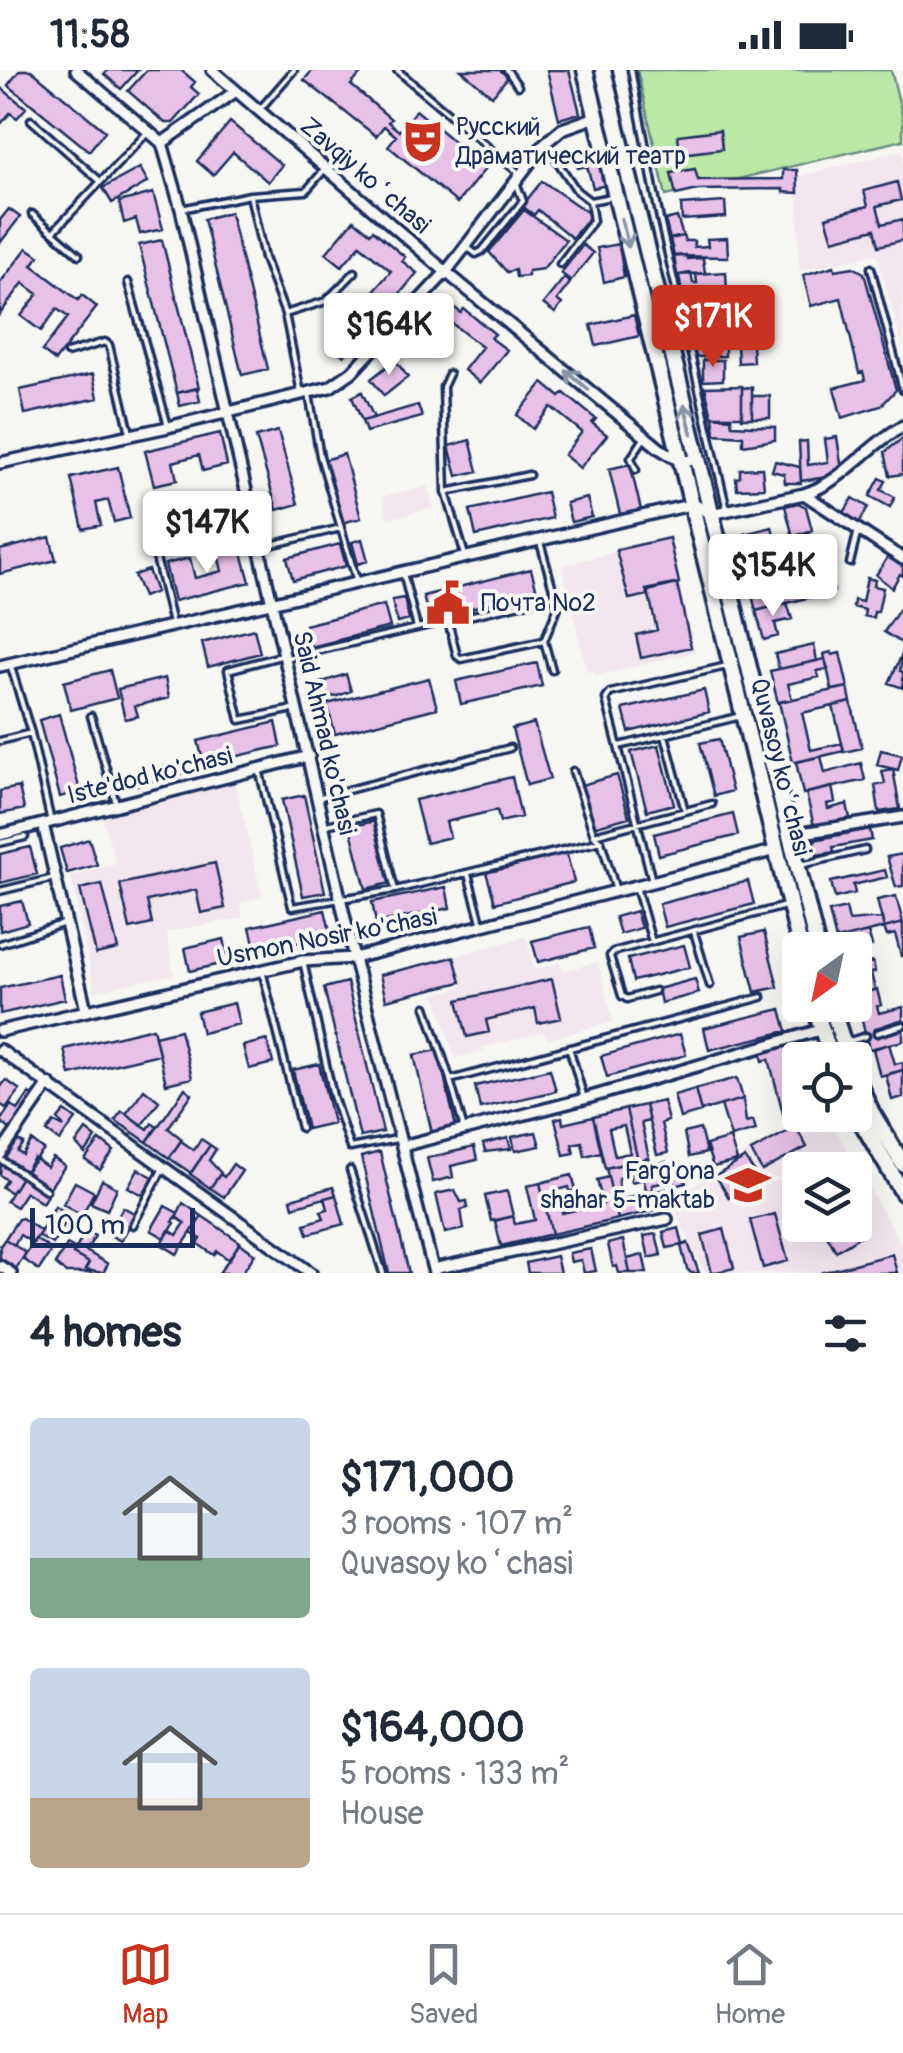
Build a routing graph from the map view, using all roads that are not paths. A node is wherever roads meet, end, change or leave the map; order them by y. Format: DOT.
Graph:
graph roads {
  1 [pos="76,70"];
  2 [pos="212,70"];
  3 [pos="294,70"];
  4 [pos="397,70"];
  5 [pos="507,70"];
  6 [pos="585,70"];
  7 [pos="603,70"];
  8 [pos="631,70"];
  9 [pos="518,86"];
  10 [pos="236,90"];
  11 [pos="259,110"];
  12 [pos="596,117"];
  13 [pos="31,120"];
  14 [pos="150,130"];
  15 [pos="544,142"];
  16 [pos="162,143"];
  17 [pos="326,168"];
  18 [pos="517,177"];
  19 [pos="100,181"];
  20 [pos="250,195"];
  21 [pos="616,196"];
  22 [pos="590,201"];
  23 [pos="181,209"];
  24 [pos="32,214"];
  25 [pos="53,232"];
  26 [pos="466,246"];
  27 [pos="80,255"];
  28 [pos="560,264"];
  29 [pos="872,268"];
  30 [pos="355,272"];
  31 [pos="446,272"];
  32 [pos="128,282"];
  33 [pos="284,314"];
  34 [pos="66,353"];
  35 [pos="449,374"];
  36 [pos="903,390"];
  37 [pos="305,392"];
  38 [pos="230,410"];
  39 [pos="903,426"];
  40 [pos="168,427"];
  41 [pos="131,435"];
  42 [pos="645,437"];
  43 [pos="698,459"];
  44 [pos="681,462"];
  45 [pos="0,463"];
  46 [pos="636,470"];
  47 [pos="528,476"];
  48 [pos="446,492"];
  49 [pos="804,494"];
  50 [pos="694,504"];
  51 [pos="727,510"];
  52 [pos="711,514"];
  53 [pos="341,528"];
  54 [pos="858,530"];
  55 [pos="152,542"];
  56 [pos="540,542"];
  57 [pos="262,547"];
  58 [pos="903,559"];
  59 [pos="466,560"];
  60 [pos="850,563"];
  61 [pos="404,573"];
  62 [pos="357,584"];
  63 [pos="555,596"];
  64 [pos="274,603"];
  65 [pos="448,621"];
  66 [pos="172,626"];
  67 [pos="417,628"];
  68 [pos="544,641"];
  69 [pos="286,656"];
  70 [pos="5,665"];
  71 [pos="732,665"];
  72 [pos="552,670"];
  73 [pos="298,708"];
  74 [pos="92,716"];
  75 [pos="744,716"];
  76 [pos="31,734"];
  77 [pos="666,735"];
  78 [pos="0,741"];
  79 [pos="619,746"];
  80 [pos="510,748"];
  81 [pos="309,756"];
  82 [pos="259,769"];
  83 [pos="573,772"];
  84 [pos="318,797"];
  85 [pos="712,804"];
  86 [pos="116,805"];
  87 [pos="685,811"];
  88 [pos="903,817"];
  89 [pos="639,822"];
  90 [pos="47,823"];
  91 [pos="324,825"];
  92 [pos="0,834"];
  93 [pos="594,835"];
  94 [pos="790,835"];
  95 [pos="25,837"];
  96 [pos="601,841"];
  97 [pos="0,843"];
  98 [pos="777,850"];
  99 [pos="865,850"];
  100 [pos="797,866"];
  101 [pos="468,874"];
  102 [pos="57,878"];
  103 [pos="652,881"];
  104 [pos="636,885"];
  105 [pos="394,890"];
  106 [pos="616,890"];
  107 [pos="0,891"];
  108 [pos="340,897"];
  109 [pos="790,905"];
  110 [pos="66,923"];
  111 [pos="482,926"];
  112 [pos="694,931"];
  113 [pos="797,932"];
  114 [pos="814,932"];
  115 [pos="652,942"];
  116 [pos="0,944"];
  117 [pos="354,958"];
  118 [pos="302,961"];
  119 [pos="262,970"];
  120 [pos="710,985"];
  121 [pos="655,992"];
  122 [pos="762,997"];
  123 [pos="426,1007"];
  124 [pos="86,1010"];
  125 [pos="818,1022"];
  126 [pos="903,1025"];
  127 [pos="820,1030"];
  128 [pos="0,1031"];
  129 [pos="877,1033"];
  130 [pos="866,1036"];
  131 [pos="825,1042"];
  132 [pos="846,1042"];
  133 [pos="569,1047"];
  134 [pos="0,1050"];
  135 [pos="450,1080"];
  136 [pos="48,1084"];
  137 [pos="584,1099"];
  138 [pos="872,1113"];
  139 [pos="301,1128"];
  140 [pos="464,1129"];
  141 [pos="867,1132"];
  142 [pos="401,1142"];
  143 [pos="0,1157"];
  144 [pos="903,1164"];
  145 [pos="164,1167"];
  146 [pos="350,1170"];
  147 [pos="46,1190"];
  148 [pos="903,1193"];
  149 [pos="667,1219"];
  150 [pos="133,1225"];
  151 [pos="0,1266"];
  152 [pos="434,1271"];
  153 [pos="11,1273"];
  154 [pos="311,1273"];
  155 [pos="384,1273"];
  1 -- 14 [label="street"];
  2 -- 10 [label="street, Zavqiy koʻchasi"];
  3 -- 11 [label="lane"];
  4 -- 18 [label="lane"];
  5 -- 9 [label="lane"];
  6 -- 12 [label="main road, Quvasoy koʻchasi"];
  43 -- 7 [label="main road, Quvasoy koʻchasi, one-way"];
  8 -- 51 [label="lane"];
  10 -- 11 [label="street, Zavqiy koʻchasi"];
  10 -- 16 [label="street"];
  11 -- 17 [label="street, Zavqiy koʻchasi"];
  12 -- 15 [label="street"];
  12 -- 21 [label="main road, Quvasoy koʻchasi"];
  13 -- 19 [label="lane"];
  14 -- 16 [label="street"];
  14 -- 19 [label="lane"];
  15 -- 18 [label="street"];
  15 -- 22 [label="lane"];
  16 -- 23 [label="street, Said Ahmad ko'chasi"];
  17 -- 20 [label="lane"];
  17 -- 31 [label="street, Zavqiy koʻchasi"];
  18 -- 26 [label="street"];
  18 -- 26 [label="lane"];
  19 -- 25 [label="lane"];
  20 -- 23 [label="lane"];
  20 -- 33 [label="lane"];
  21 -- 22 [label="lane"];
  21 -- 44 [label="main road, Quvasoy koʻchasi, one-way"];
  22 -- 28 [label="lane"];
  23 -- 38 [label="street, Said Ahmad ko'chasi"];
  24 -- 25 [label="lane"];
  25 -- 27 [label="lane"];
  26 -- 31 [label="street"];
  29 -- 36 [label="lane"];
  30 -- 33 [label="lane"];
  31 -- 37 [label="street"];
  42 -- 31 [label="street, Zavqiy koʻchasi, one-way"];
  32 -- 40 [label="lane"];
  33 -- 37 [label="lane"];
  34 -- 41 [label="lane"];
  35 -- 48 [label="lane"];
  37 -- 38 [label="street"];
  37 -- 53 [label="lane"];
  38 -- 40 [label="street"];
  38 -- 57 [label="street, Said Ahmad ko'chasi"];
  39 -- 49 [label="street"];
  40 -- 41 [label="street"];
  41 -- 45 [label="street"];
  42 -- 44 [label="street, Zavqiy koʻchasi"];
  42 -- 46 [label="lane"];
  43 -- 44 [label="street"];
  43 -- 52 [label="main road, Quvasoy koʻchasi"];
  44 -- 50 [label="main road, Quvasoy koʻchasi"];
  47 -- 48 [label="lane"];
  48 -- 59 [label="lane"];
  49 -- 51 [label="street"];
  49 -- 54 [label="street"];
  50 -- 52 [label="street"];
  50 -- 56 [label="street"];
  50 -- 71 [label="main road, Quvasoy koʻchasi"];
  51 -- 52 [label="street"];
  52 -- 94 [label="main road, Quvasoy koʻchasi"];
  53 -- 57 [label="lane"];
  53 -- 62 [label="lane"];
  54 -- 58 [label="street"];
  54 -- 60 [label="lane"];
  55 -- 66 [label="lane"];
  56 -- 59 [label="street"];
  56 -- 63 [label="lane"];
  57 -- 64 [label="street, Said Ahmad ko'chasi"];
  59 -- 61 [label="street"];
  61 -- 62 [label="street"];
  61 -- 67 [label="lane"];
  62 -- 64 [label="street"];
  63 -- 65 [label="lane"];
  63 -- 68 [label="lane"];
  64 -- 66 [label="street"];
  64 -- 69 [label="street, Said Ahmad ko'chasi"];
  65 -- 67 [label="lane"];
  65 -- 68 [label="lane"];
  66 -- 70 [label="street"];
  67 -- 69 [label="lane"];
  68 -- 72 [label="lane"];
  69 -- 73 [label="street, Said Ahmad ko'chasi"];
  69 -- 73 [label="lane"];
  70 -- 76 [label="lane"];
  71 -- 75 [label="main road, Quvasoy koʻchasi"];
  71 -- 79 [label="lane"];
  73 -- 81 [label="street, Said Ahmad ko'chasi"];
  74 -- 86 [label="lane"];
  75 -- 77 [label="lane"];
  75 -- 98 [label="main road, Quvasoy koʻchasi"];
  76 -- 78 [label="lane"];
  76 -- 90 [label="lane"];
  77 -- 79 [label="lane"];
  77 -- 87 [label="lane"];
  79 -- 89 [label="lane"];
  80 -- 84 [label="lane"];
  81 -- 82 [label="street, Iste'dod ko'chasi"];
  81 -- 84 [label="street, Said Ahmad ko'chasi"];
  82 -- 86 [label="street, Iste'dod ko'chasi"];
  82 -- 108 [label="lane"];
  83 -- 93 [label="lane"];
  84 -- 91 [label="street, Said Ahmad ko'chasi"];
  85 -- 87 [label="lane"];
  86 -- 90 [label="street, Iste'dod ko'chasi"];
  87 -- 89 [label="lane"];
  88 -- 94 [label="street"];
  89 -- 93 [label="lane"];
  89 -- 103 [label="lane"];
  90 -- 92 [label="street, Iste'dod ko'chasi"];
  90 -- 102 [label="street"];
  91 -- 105 [label="lane"];
  91 -- 108 [label="street, Said Ahmad ko'chasi"];
  93 -- 96 [label="lane"];
  94 -- 100 [label="main road, Quvasoy koʻchasi"];
  95 -- 97 [label="lane"];
  96 -- 101 [label="lane"];
  96 -- 106 [label="lane"];
  98 -- 103 [label="street, Usmon Nosir ko'chasi"];
  98 -- 109 [label="main road, Quvasoy koʻchasi"];
  99 -- 100 [label="lane"];
  100 -- 114 [label="main road, Quvasoy koʻchasi"];
  101 -- 105 [label="lane"];
  101 -- 111 [label="lane"];
  102 -- 107 [label="lane"];
  102 -- 110 [label="street"];
  103 -- 104 [label="street, Usmon Nosir ko'chasi"];
  104 -- 106 [label="street, Usmon Nosir ko'chasi"];
  104 -- 115 [label="lane"];
  105 -- 108 [label="lane"];
  106 -- 111 [label="street, Usmon Nosir ko'chasi"];
  108 -- 117 [label="street, Said Ahmad ko'chasi"];
  109 -- 112 [label="lane"];
  109 -- 113 [label="main road, Quvasoy koʻchasi"];
  110 -- 116 [label="lane"];
  110 -- 124 [label="street"];
  111 -- 117 [label="street, Usmon Nosir ko'chasi"];
  112 -- 115 [label="lane"];
  112 -- 120 [label="lane"];
  115 -- 121 [label="lane"];
  117 -- 118 [label="street, Usmon Nosir ko'chasi"];
  117 -- 142 [label="street, Said Ahmad ko'chasi"];
  118 -- 119 [label="street, Usmon Nosir ko'chasi"];
  118 -- 142 [label="lane"];
  119 -- 124 [label="street, Usmon Nosir ko'chasi"];
  119 -- 139 [label="lane"];
  122 -- 133 [label="lane"];
  123 -- 135 [label="lane"];
  124 -- 128 [label="street, Usmon Nosir ko'chasi"];
  125 -- 127 [label="main road"];
  126 -- 129 [label="lane"];
  127 -- 131 [label="main road"];
  127 -- 137 [label="street"];
  130 -- 132 [label="lane"];
  133 -- 135 [label="lane"];
  133 -- 137 [label="lane"];
  134 -- 136 [label="street"];
  135 -- 140 [label="lane"];
  136 -- 143 [label="street"];
  136 -- 145 [label="street"];
  137 -- 140 [label="street"];
  138 -- 144 [label="main road"];
  140 -- 142 [label="street"];
  141 -- 148 [label="main road"];
  142 -- 152 [label="street, Said Ahmad ko'chasi"];
  143 -- 147 [label="lane"];
  145 -- 150 [label="lane"];
  145 -- 154 [label="street"];
  146 -- 155 [label="lane"];
  149 -- 152 [label="street"];
  151 -- 153 [label="street"];
}
